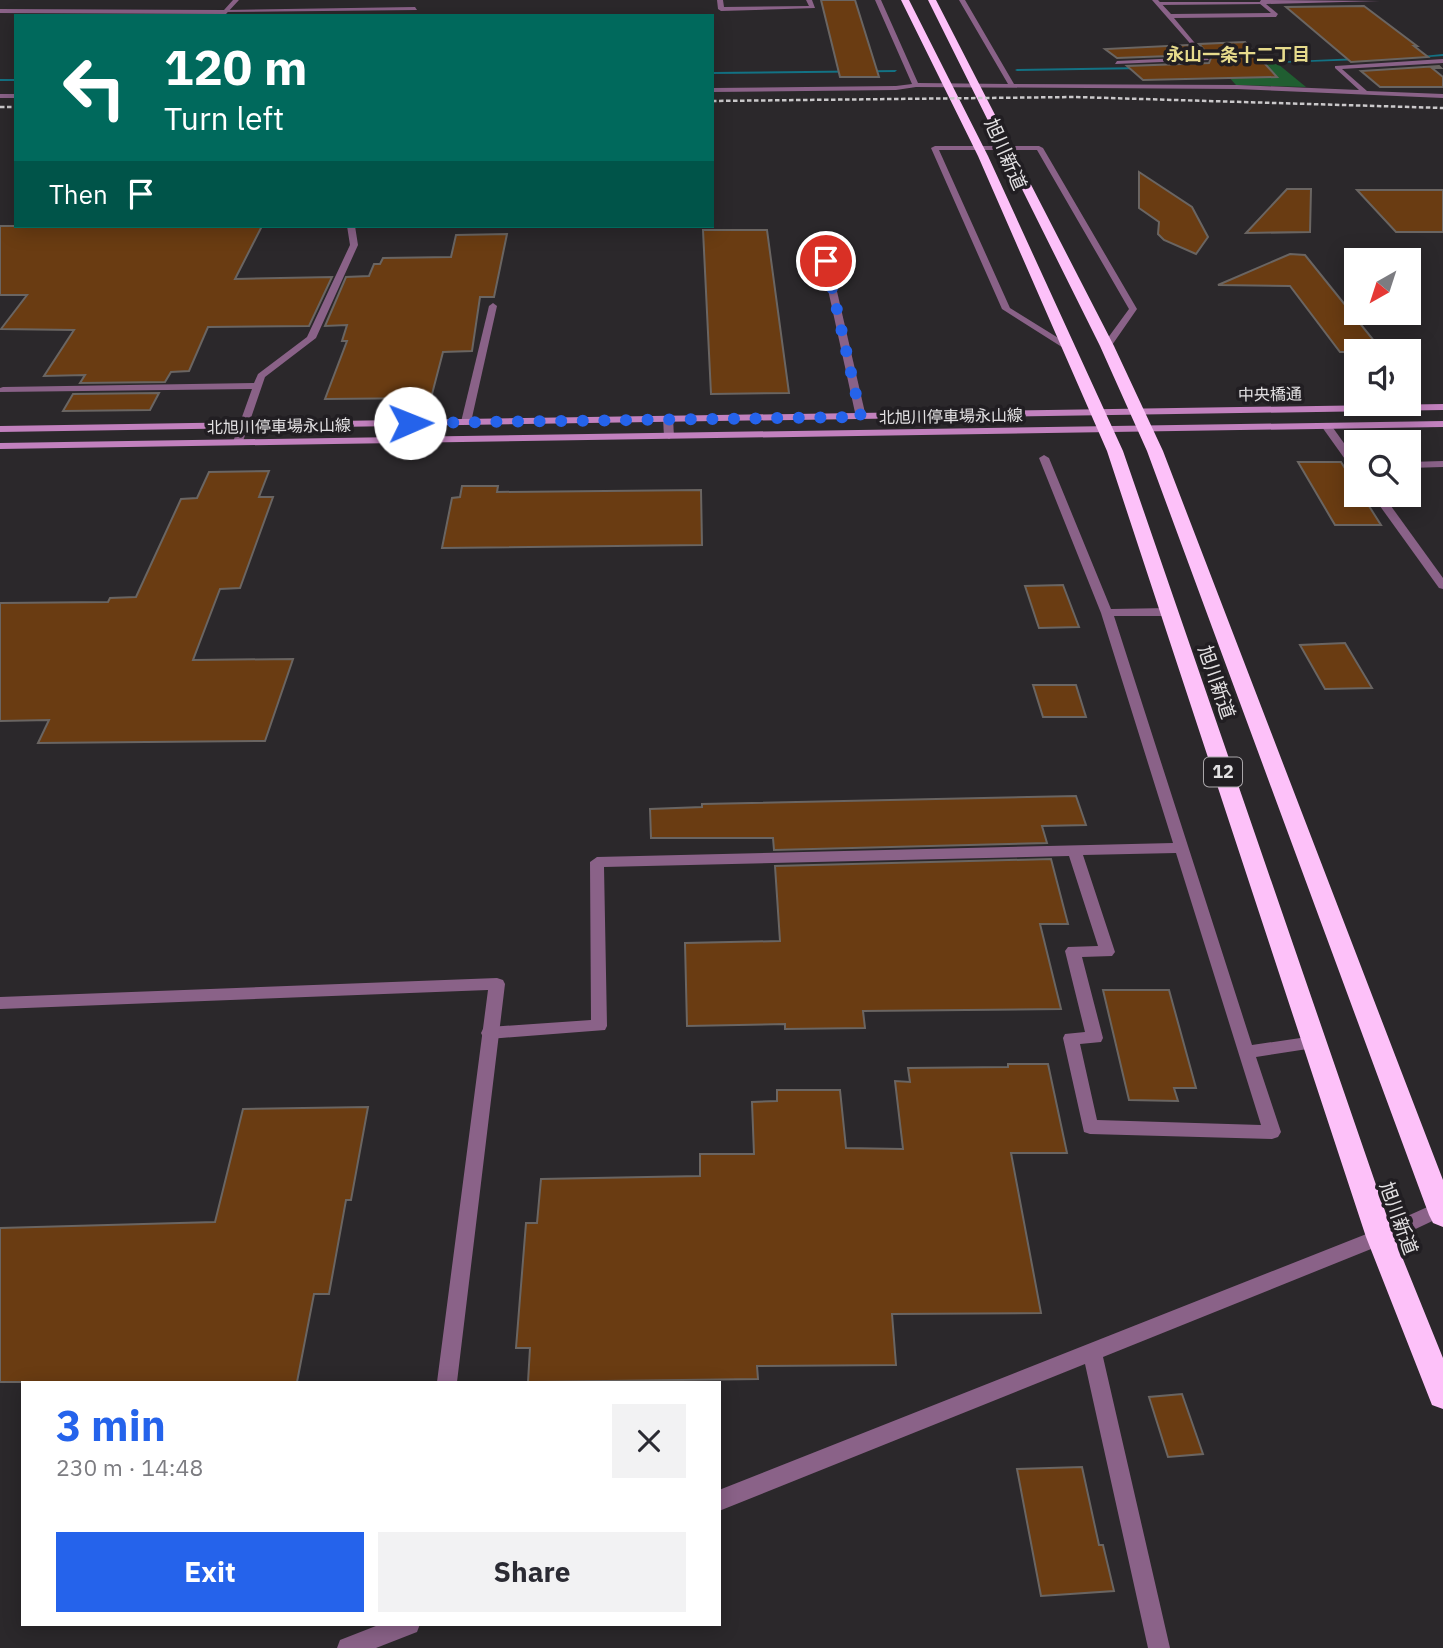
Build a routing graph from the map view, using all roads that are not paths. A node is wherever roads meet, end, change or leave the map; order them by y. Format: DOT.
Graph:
graph roads {
  1 [pos="236,0"];
  2 [pos="720,0"];
  3 [pos="809,0"];
  4 [pos="878,0"];
  5 [pos="905,0"];
  6 [pos="932,0"];
  7 [pos="962,0"];
  8 [pos="1376,0"];
  9 [pos="1157,2"];
  10 [pos="1263,4"];
  11 [pos="415,9"];
  12 [pos="0,11"];
  13 [pos="226,12"];
  14 [pos="1170,16"];
  15 [pos="1443,61"];
  16 [pos="1117,63"];
  17 [pos="1011,83"];
  18 [pos="916,85"];
  19 [pos="714,90"];
  20 [pos="1366,93"];
  21 [pos="1443,96"];
  22 [pos="351,228"];
  23 [pos="820,235"];
  24 [pos="493,306"];
  25 [pos="1065,346"];
  26 [pos="1107,346"];
  27 [pos="258,386"];
  28 [pos="3,390"];
  29 [pos="1443,407"];
  30 [pos="1136,412"];
  31 [pos="861,417"];
  32 [pos="668,419"];
  33 [pos="1101,421"];
  34 [pos="466,422"];
  35 [pos="1443,424"];
  36 [pos="245,426"];
  37 [pos="1327,427"];
  38 [pos="0,429"];
  39 [pos="1145,430"];
  40 [pos="669,436"];
  41 [pos="238,442"];
  42 [pos="0,446"];
  43 [pos="1344,450"];
  44 [pos="1044,458"];
  45 [pos="1443,464"];
  46 [pos="1421,465"];
  47 [pos="1386,507"];
  48 [pos="1443,586"];
  49 [pos="1169,612"];
  50 [pos="1107,613"];
  51 [pos="1182,848"];
  52 [pos="1075,851"];
  53 [pos="0,1003"];
  54 [pos="489,1033"];
  55 [pos="1314,1042"];
  56 [pos="1246,1052"];
  57 [pos="1442,1210"];
  58 [pos="1380,1237"];
  59 [pos="1092,1353"];
  60 [pos="447,1381"];
  61 [pos="1443,1395"];
  62 [pos="721,1500"];
  63 [pos="404,1626"];
  64 [pos="348,1648"];
  65 [pos="1159,1648"];
  1 -- 13 [label="street"];
  2 -- 3 [label="street"];
  4 -- 18 [label="street"];
  5 -- 25 [label="highway, 旭川新道 / 12"];
  6 -- 26 [label="highway, 旭川新道 / 12"];
  7 -- 17 [label="street"];
  8 -- 10 [label="street"];
  9 -- 10 [label="street"];
  9 -- 14 [label="street"];
  10 -- 14 [label="street"];
  11 -- 13 [label="street"];
  12 -- 13 [label="street"];
  14 -- 16 [label="street"];
  15 -- 20 [label="street"];
  17 -- 18 [label="street"];
  17 -- 20 [label="street"];
  18 -- 19 [label="street"];
  20 -- 21 [label="street"];
  22 -- 27 [label="street"];
  23 -- 31 [label="street"];
  24 -- 34 [label="street"];
  25 -- 26 [label="street"];
  25 -- 33 [label="highway, 旭川新道 / 12"];
  26 -- 30 [label="highway, 旭川新道 / 12"];
  27 -- 28 [label="street"];
  27 -- 36 [label="street"];
  29 -- 30 [label="main road, 中央橋通"];
  30 -- 33 [label="main road, 中央橋通"];
  30 -- 39 [label="highway, 旭川新道 / 12"];
  31 -- 32 [label="main road, 北旭川停車場永山線"];
  31 -- 33 [label="main road, 北旭川停車場永山線"];
  32 -- 34 [label="main road, 北旭川停車場永山線"];
  32 -- 40 [label="street"];
  33 -- 39 [label="main road, 中央橋通"];
  33 -- 40 [label="main road, 北旭川停車場永山線"];
  33 -- 49 [label="highway, 旭川新道 / 12"];
  34 -- 36 [label="main road, 北旭川停車場永山線"];
  35 -- 37 [label="main road, 中央橋通"];
  36 -- 38 [label="main road, 北旭川停車場永山線"];
  36 -- 41 [label="street"];
  37 -- 39 [label="main road, 中央橋通"];
  37 -- 43 [label="street"];
  39 -- 57 [label="highway, 旭川新道 / 12"];
  40 -- 41 [label="main road, 北旭川停車場永山線"];
  41 -- 42 [label="main road, 北旭川停車場永山線"];
  44 -- 50 [label="street"];
  45 -- 46 [label="street"];
  47 -- 48 [label="street"];
  49 -- 50 [label="street"];
  49 -- 55 [label="highway, 旭川新道 / 12"];
  50 -- 51 [label="street"];
  51 -- 52 [label="street"];
  51 -- 56 [label="street"];
  52 -- 54 [label="street"];
  52 -- 56 [label="street"];
  53 -- 54 [label="street"];
  54 -- 60 [label="street"];
  55 -- 56 [label="street"];
  55 -- 58 [label="highway, 旭川新道 / 12"];
  57 -- 58 [label="street"];
  58 -- 59 [label="street"];
  58 -- 61 [label="highway, 旭川新道 / 12"];
  59 -- 62 [label="street"];
  59 -- 65 [label="street"];
  63 -- 64 [label="street"];
}
